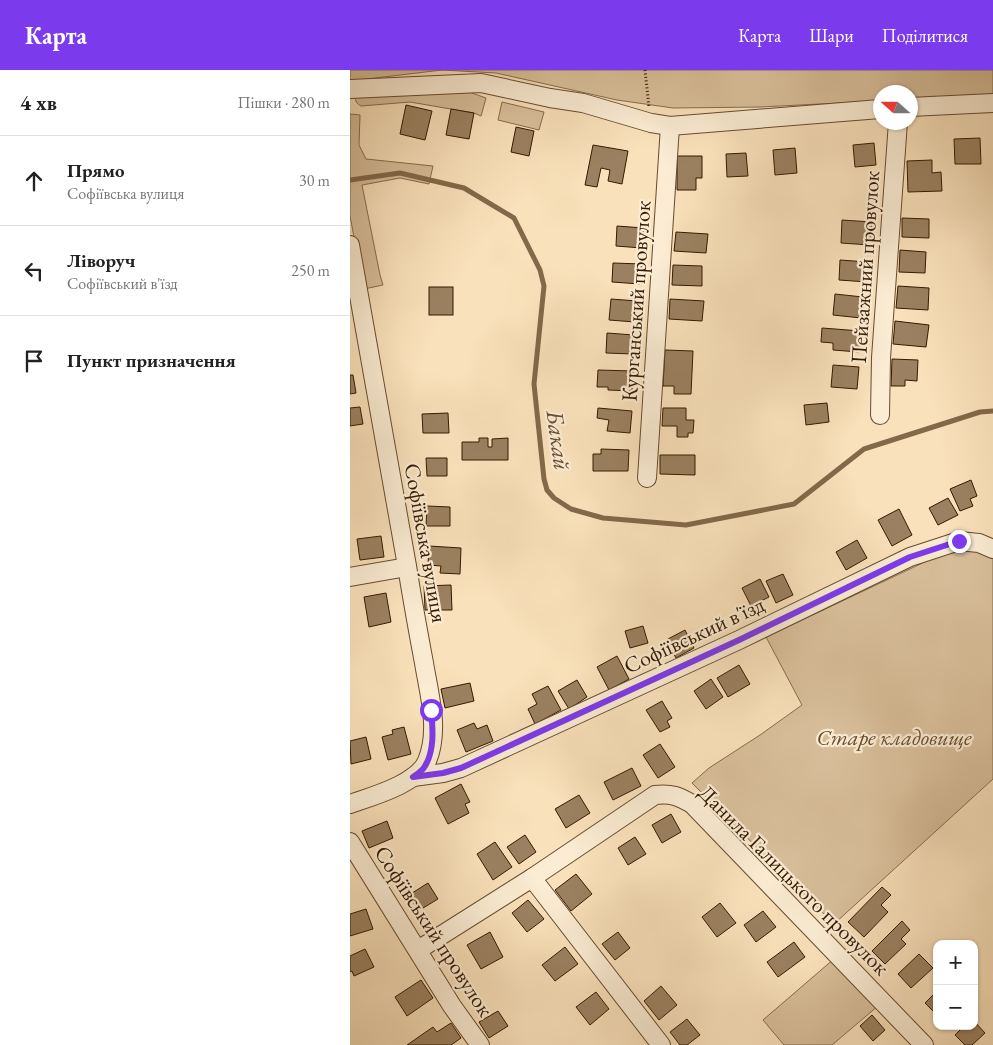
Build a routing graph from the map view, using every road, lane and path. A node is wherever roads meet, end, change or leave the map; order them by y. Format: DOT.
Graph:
graph roads {
  1 [pos="645,70"];
  2 [pos="350,89"];
  3 [pos="993,103"];
  4 [pos="918,107"];
  5 [pos="873,110"];
  6 [pos="651,122"];
  7 [pos="670,126"];
  8 [pos="897,130"];
  9 [pos="350,245"];
  10 [pos="880,415"];
  11 [pos="647,478"];
  12 [pos="993,550"];
  13 [pos="407,567"];
  14 [pos="350,576"];
  15 [pos="413,777"];
  16 [pos="350,804"];
  17 [pos="350,842"];
  18 [pos="532,878"];
  19 [pos="418,950"];
  20 [pos="480,1045"];
  21 [pos="661,1045"];
  22 [pos="924,1045"];
  1 -- 6 [label="path"];
  2 -- 6 [label="street"];
  3 -- 4 [label="street"];
  5 -- 7 [label="street"];
  6 -- 7 [label="street"];
  7 -- 11 [label="street, Курганський провулок"];
  8 -- 10 [label="street, Пейзажний провулок"];
  9 -- 13 [label="street, Софіївська вулиця"];
  12 -- 15 [label="street, Софіївський в'їзд"];
  13 -- 14 [label="street"];
  13 -- 15 [label="street, Софіївська вулиця"];
  15 -- 16 [label="street, Софіївська вулиця"];
  17 -- 19 [label="street, Софіївський провулок"];
  18 -- 19 [label="street, Данила Галицького провулок"];
  18 -- 21 [label="street"];
  18 -- 22 [label="street, Данила Галицького провулок"];
  19 -- 20 [label="street, Софіївський провулок"];
}
